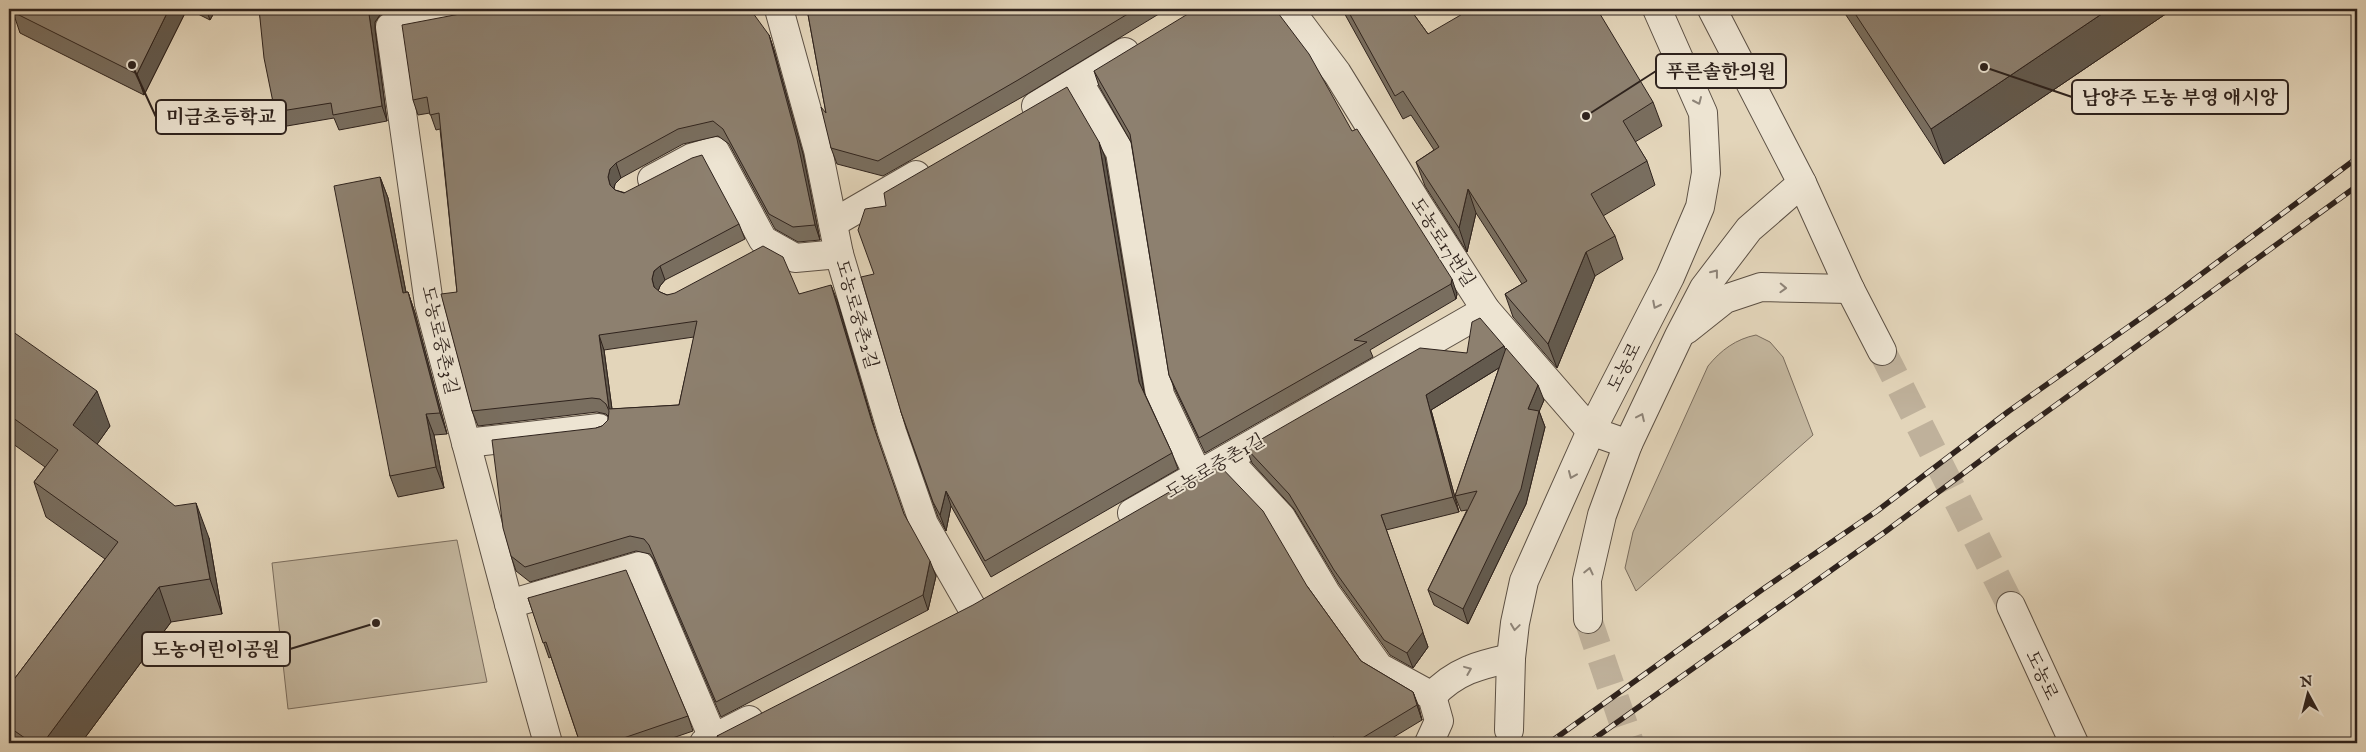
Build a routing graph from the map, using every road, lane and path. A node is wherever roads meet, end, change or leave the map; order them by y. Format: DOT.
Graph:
graph roads {
  1 [pos="488,9"];
  2 [pos="779,9"];
  3 [pos="1289,9"];
  4 [pos="1657,9"];
  5 [pos="1712,9"];
  6 [pos="1146,40"];
  7 [pos="1078,81"];
  8 [pos="1014,119"];
  9 [pos="937,164"];
  10 [pos="1802,183"];
  11 [pos="629,192"];
  12 [pos="833,223"];
  13 [pos="770,244"];
  14 [pos="839,254"];
  15 [pos="744,257"];
  16 [pos="1850,290"];
  17 [pos="1486,310"];
  18 [pos="1679,336"];
  19 [pos="1882,351"];
  20 [pos="599,428"];
  21 [pos="1591,430"];
  22 [pos="466,443"];
  23 [pos="1628,444"];
  24 [pos="1227,459"];
  25 [pos="1198,475"];
  26 [pos="1114,524"];
  27 [pos="996,592"];
  28 [pos="509,604"];
  29 [pos="971,606"];
  30 [pos="2011,606"];
  31 [pos="946,619"];
  32 [pos="1588,619"];
  33 [pos="1511,658"];
  34 [pos="1432,696"];
  35 [pos="774,707"];
  36 [pos="1509,730"];
  37 [pos="708,741"];
  38 [pos="548,743"];
  39 [pos="1429,743"];
  40 [pos="2074,743"];
  1 -- 22 [label="street, 도농로중촌3길"];
  2 -- 12 [label="street, 도농로중촌2길"];
  3 -- 17 [label="street, 도농로17번길"];
  4 -- 21 [label="street, 도농로, one-way"];
  5 -- 10 [label="street"];
  6 -- 7 [label="street"];
  7 -- 8 [label="street"];
  7 -- 25 [label="street"];
  9 -- 12 [label="street"];
  10 -- 16 [label="street"];
  18 -- 10 [label="street, 도농로, one-way"];
  11 -- 13 [label="street"];
  12 -- 14 [label="street, 도농로중촌2길"];
  13 -- 14 [label="street"];
  13 -- 15 [label="street"];
  14 -- 29 [label="street, 도농로중촌2길"];
  18 -- 16 [label="street, one-way"];
  16 -- 19 [label="street"];
  17 -- 21 [label="street, 도농로17번길"];
  17 -- 24 [label="street, 도농로중촌1길"];
  23 -- 18 [label="street, 도농로, one-way"];
  20 -- 22 [label="street"];
  21 -- 23 [label="street, 도농로17번길"];
  21 -- 33 [label="street, 도농로, one-way"];
  22 -- 28 [label="street, 도농로중촌3길"];
  32 -- 23 [label="street, 도농로, one-way"];
  24 -- 25 [label="street, 도농로중촌1길"];
  24 -- 34 [label="street"];
  25 -- 26 [label="street, 도농로중촌1길"];
  27 -- 29 [label="street"];
  28 -- 37 [label="street"];
  28 -- 38 [label="street, 도농로중촌3길"];
  29 -- 31 [label="street"];
  30 -- 40 [label="street, 도농로"];
  34 -- 33 [label="street, one-way"];
  33 -- 36 [label="street, 도농로"];
  34 -- 39 [label="street"];
  35 -- 37 [label="street"];
}
